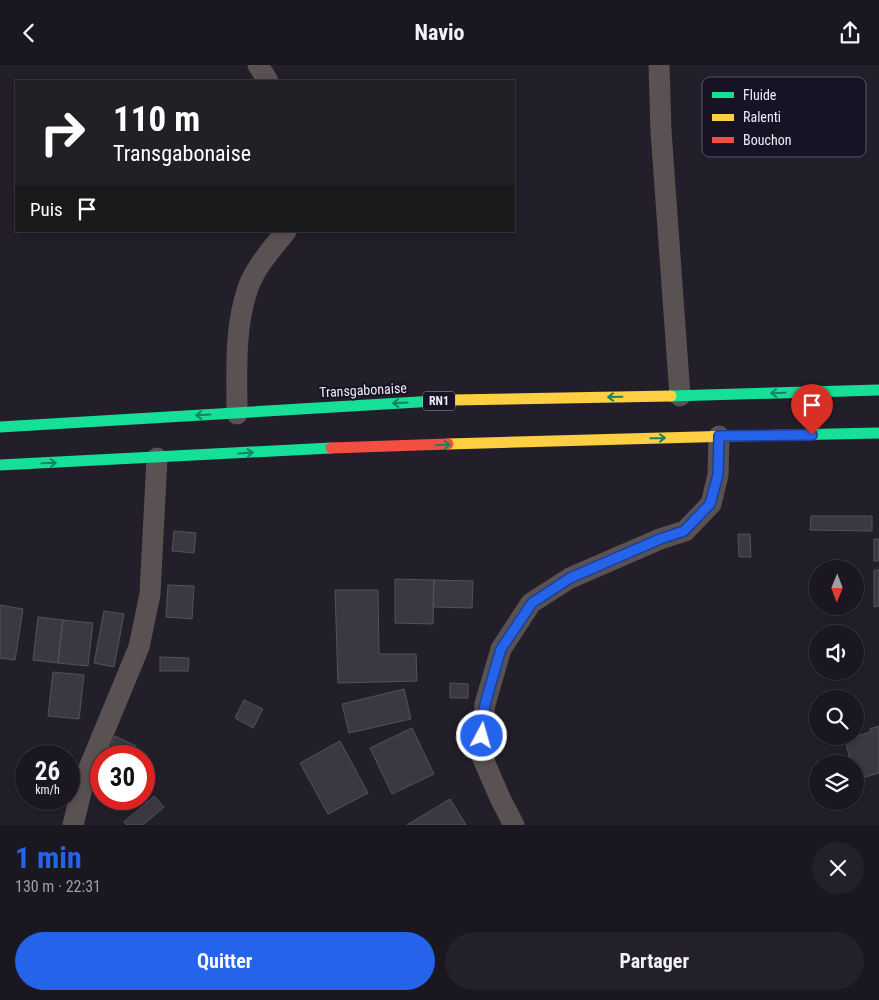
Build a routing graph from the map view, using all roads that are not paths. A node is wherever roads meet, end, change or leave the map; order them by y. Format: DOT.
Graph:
graph roads {
  1 [pos="258,65"];
  2 [pos="659,65"];
  3 [pos="267,80"];
  4 [pos="285,232"];
  5 [pos="879,390"];
  6 [pos="680,396"];
  7 [pos="237,413"];
  8 [pos="0,427"];
  9 [pos="879,433"];
  10 [pos="719,436"];
  11 [pos="157,459"];
  12 [pos="0,465"];
  13 [pos="73,825"];
  14 [pos="514,825"];
  1 -- 3 [label="street"];
  2 -- 6 [label="street"];
  4 -- 7 [label="street"];
  5 -- 6 [label="highway, Transgabonaise / RN1, one-way"];
  6 -- 7 [label="highway, Transgabonaise / RN1, one-way"];
  7 -- 8 [label="highway, Transgabonaise / RN1, one-way"];
  9 -- 10 [label="highway"];
  11 -- 10 [label="highway, one-way"];
  10 -- 14 [label="street"];
  12 -- 11 [label="highway, one-way"];
  11 -- 13 [label="street"];
}
